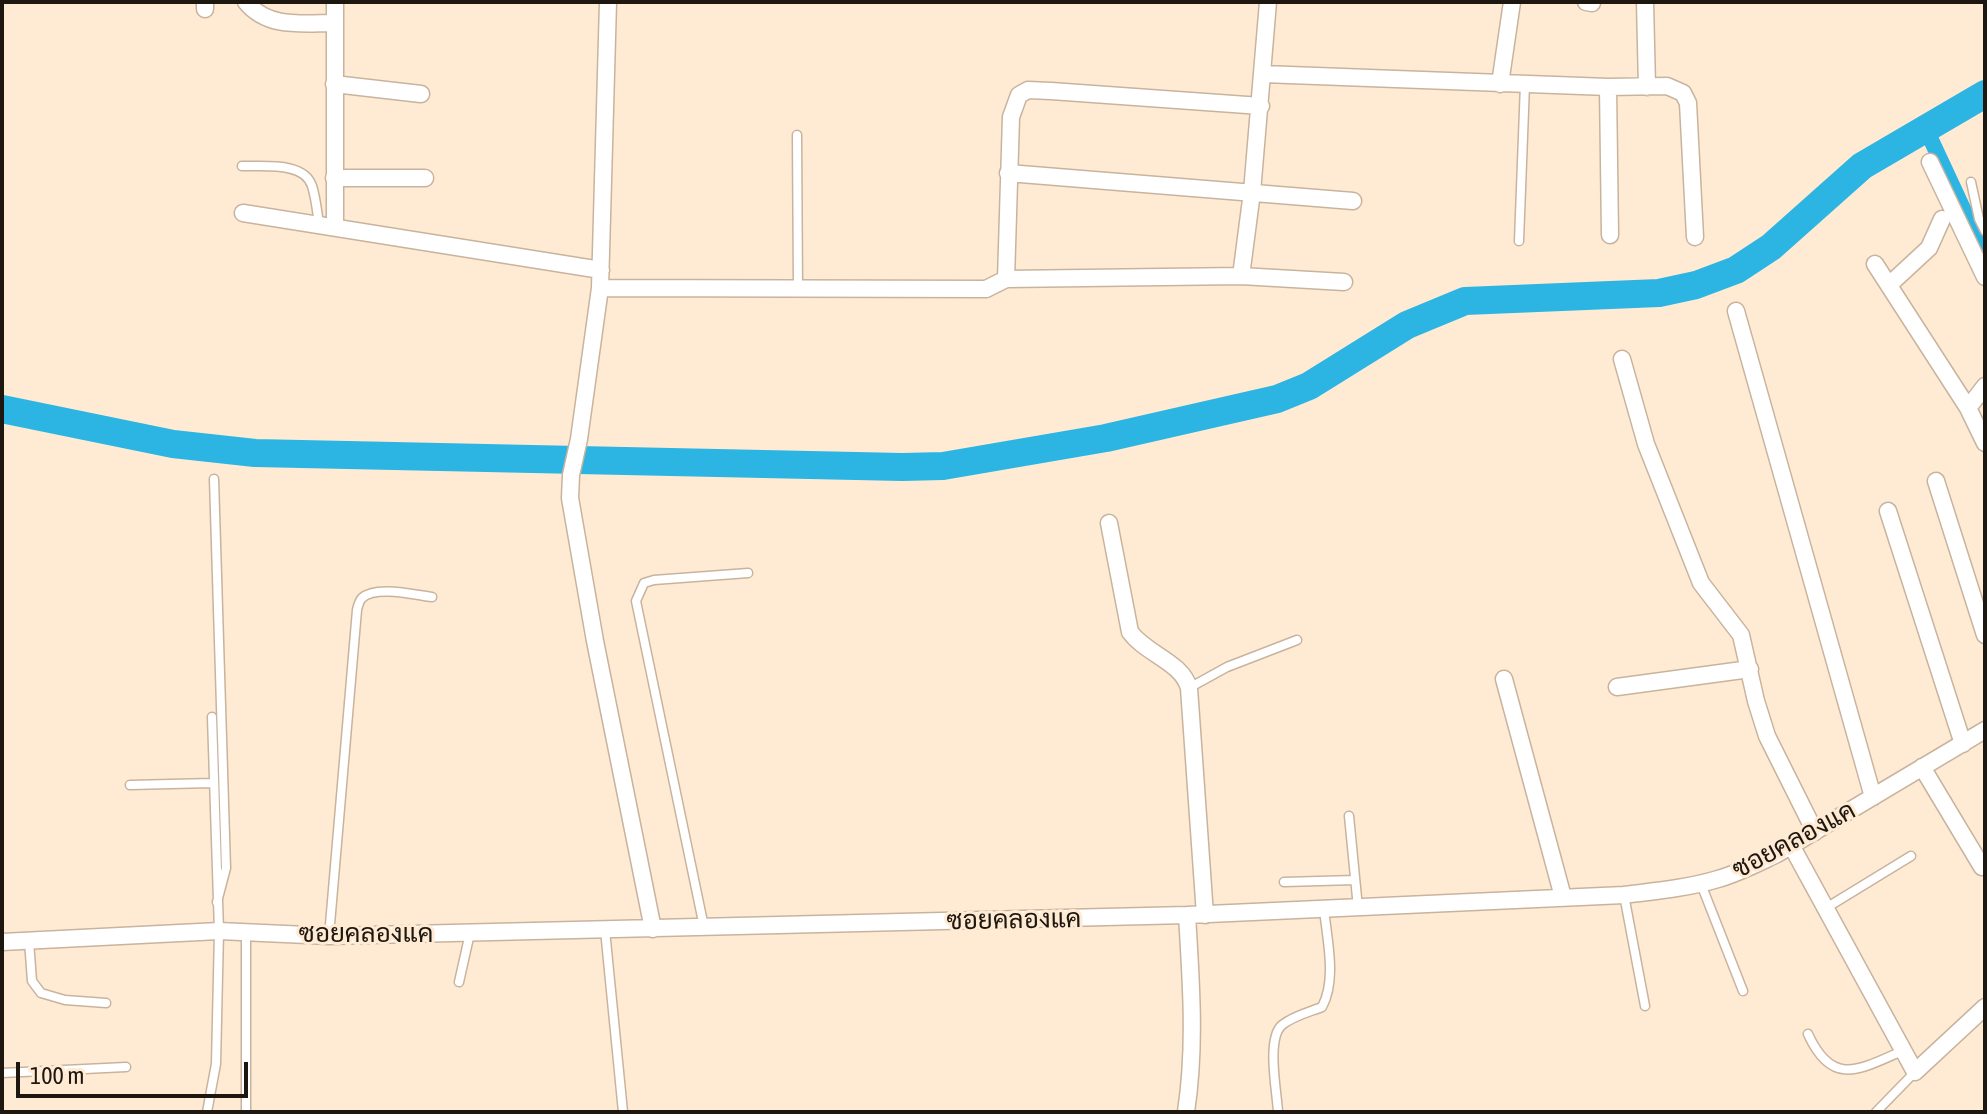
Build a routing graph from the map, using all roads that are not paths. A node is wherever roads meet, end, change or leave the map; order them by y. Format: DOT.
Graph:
graph roads {
  1 [pos="246,2"];
  2 [pos="335,2"];
  3 [pos="608,2"];
  4 [pos="1268,2"];
  5 [pos="1512,2"];
  6 [pos="1586,2"];
  7 [pos="1645,2"];
  8 [pos="1592,3"];
  9 [pos="335,23"];
  10 [pos="1263,74"];
  11 [pos="1525,83"];
  12 [pos="334,84"];
  13 [pos="1500,84"];
  14 [pos="1608,87"];
  15 [pos="1647,87"];
  16 [pos="421,94"];
  17 [pos="1261,106"];
  18 [pos="797,135"];
  19 [pos="1930,162"];
  20 [pos="242,166"];
  21 [pos="1008,173"];
  22 [pos="334,178"];
  23 [pos="425,178"];
  24 [pos="1971,182"];
  25 [pos="1252,192"];
  26 [pos="1353,201"];
  27 [pos="243,213"];
  28 [pos="1942,219"];
  29 [pos="327,226"];
  30 [pos="1985,231"];
  31 [pos="1610,235"];
  32 [pos="1695,237"];
  33 [pos="1519,241"];
  34 [pos="1875,264"];
  35 [pos="601,270"];
  36 [pos="1241,276"];
  37 [pos="1985,277"];
  38 [pos="1006,279"];
  39 [pos="1344,282"];
  40 [pos="1889,285"];
  41 [pos="600,288"];
  42 [pos="798,289"];
  43 [pos="1736,311"];
  44 [pos="1622,359"];
  45 [pos="1985,386"];
  46 [pos="1968,408"];
  47 [pos="1985,443"];
  48 [pos="214,479"];
  49 [pos="1936,481"];
  50 [pos="1888,511"];
  51 [pos="1109,523"];
  52 [pos="748,573"];
  53 [pos="432,597"];
  54 [pos="1985,635"];
  55 [pos="1297,640"];
  56 [pos="1750,669"];
  57 [pos="1504,679"];
  58 [pos="1617,687"];
  59 [pos="1189,688"];
  60 [pos="212,717"];
  61 [pos="1985,730"];
  62 [pos="1963,744"];
  63 [pos="1922,767"];
  64 [pos="212,783"];
  65 [pos="130,785"];
  66 [pos="1873,797"];
  67 [pos="1349,816"];
  68 [pos="1815,832"];
  69 [pos="1791,845"];
  70 [pos="1911,856"];
  71 [pos="1982,867"];
  72 [pos="1355,880"];
  73 [pos="1284,882"];
  74 [pos="1701,883"];
  75 [pos="1624,895"];
  76 [pos="1563,897"];
  77 [pos="217,902"];
  78 [pos="1324,909"];
  79 [pos="1358,909"];
  80 [pos="1825,909"];
  81 [pos="1187,915"];
  82 [pos="1205,915"];
  83 [pos="704,927"];
  84 [pos="653,929"];
  85 [pos="605,930"];
  86 [pos="219,931"];
  87 [pos="246,933"];
  88 [pos="470,933"];
  89 [pos="329,936"];
  90 [pos="29,941"];
  91 [pos="2,942"];
  92 [pos="459,982"];
  93 [pos="1743,991"];
  94 [pos="106,1003"];
  95 [pos="1645,1006"];
  96 [pos="1985,1007"];
  97 [pos="1808,1034"];
  98 [pos="1902,1051"];
  99 [pos="126,1067"];
  100 [pos="1915,1072"];
  101 [pos="2,1073"];
  102 [pos="207,1112"];
  103 [pos="246,1112"];
  104 [pos="623,1112"];
  105 [pos="1186,1112"];
  106 [pos="1278,1112"];
  107 [pos="1876,1112"];
  1 -- 9 [label="street"];
  2 -- 9 [label="street"];
  3 -- 35 [label="street"];
  4 -- 10 [label="street"];
  5 -- 13 [label="street"];
  6 -- 8 [label="street"];
  7 -- 15 [label="street"];
  9 -- 12 [label="street"];
  10 -- 13 [label="street"];
  10 -- 17 [label="street"];
  11 -- 13 [label="street"];
  11 -- 14 [label="street"];
  11 -- 33 [label="lane"];
  12 -- 16 [label="street"];
  12 -- 22 [label="street"];
  14 -- 15 [label="street"];
  14 -- 31 [label="street"];
  15 -- 32 [label="street"];
  17 -- 21 [label="street"];
  17 -- 25 [label="street"];
  18 -- 42 [label="lane"];
  19 -- 37 [label="street"];
  20 -- 29 [label="lane"];
  21 -- 25 [label="street"];
  21 -- 38 [label="street"];
  22 -- 23 [label="street"];
  22 -- 29 [label="street"];
  24 -- 30 [label="lane"];
  25 -- 26 [label="street"];
  25 -- 36 [label="street"];
  27 -- 29 [label="street"];
  28 -- 40 [label="street"];
  29 -- 35 [label="street"];
  34 -- 40 [label="street"];
  35 -- 41 [label="street"];
  36 -- 38 [label="street"];
  36 -- 39 [label="street"];
  38 -- 42 [label="street"];
  40 -- 46 [label="street"];
  41 -- 42 [label="street"];
  41 -- 84 [label="street"];
  43 -- 66 [label="street"];
  44 -- 56 [label="street"];
  45 -- 46 [label="street"];
  46 -- 47 [label="street"];
  48 -- 77 [label="lane"];
  49 -- 54 [label="street"];
  50 -- 62 [label="street"];
  51 -- 59 [label="street"];
  52 -- 83 [label="lane"];
  53 -- 89 [label="lane"];
  55 -- 59 [label="lane"];
  56 -- 58 [label="street"];
  56 -- 68 [label="street"];
  57 -- 76 [label="street"];
  59 -- 82 [label="street"];
  60 -- 64 [label="lane"];
  61 -- 62 [label="street, ซอยคลองแค"];
  62 -- 63 [label="street, ซอยคลองแค"];
  63 -- 66 [label="street, ซอยคลองแค"];
  63 -- 71 [label="street"];
  64 -- 65 [label="lane"];
  64 -- 77 [label="lane"];
  66 -- 68 [label="street, ซอยคลองแค"];
  67 -- 72 [label="lane"];
  68 -- 69 [label="street, ซอยคลองแค"];
  69 -- 74 [label="street, ซอยคลองแค"];
  69 -- 80 [label="street"];
  70 -- 80 [label="lane"];
  72 -- 73 [label="lane"];
  72 -- 79 [label="lane"];
  74 -- 75 [label="street, ซอยคลองแค"];
  74 -- 93 [label="lane"];
  75 -- 76 [label="street, ซอยคลองแค"];
  75 -- 95 [label="lane"];
  76 -- 79 [label="street, ซอยคลองแค"];
  77 -- 86 [label="lane"];
  78 -- 79 [label="street, ซอยคลองแค"];
  78 -- 82 [label="street, ซอยคลองแค"];
  78 -- 106 [label="lane"];
  80 -- 98 [label="street"];
  81 -- 82 [label="street, ซอยคลองแค"];
  81 -- 83 [label="street, ซอยคลองแค"];
  81 -- 105 [label="street"];
  83 -- 84 [label="street, ซอยคลองแค"];
  84 -- 85 [label="street, ซอยคลองแค"];
  85 -- 88 [label="street, ซอยคลองแค"];
  85 -- 104 [label="lane"];
  86 -- 87 [label="street, ซอยคลองแค"];
  86 -- 90 [label="street, ซอยคลองแค"];
  86 -- 102 [label="lane"];
  87 -- 89 [label="street, ซอยคลองแค"];
  87 -- 103 [label="lane"];
  88 -- 89 [label="street, ซอยคลองแค"];
  88 -- 92 [label="lane"];
  90 -- 91 [label="street, ซอยคลองแค"];
  90 -- 94 [label="lane"];
  96 -- 100 [label="street"];
  97 -- 98 [label="lane"];
  98 -- 100 [label="street"];
  99 -- 101 [label="lane"];
  100 -- 107 [label="lane"];
}
